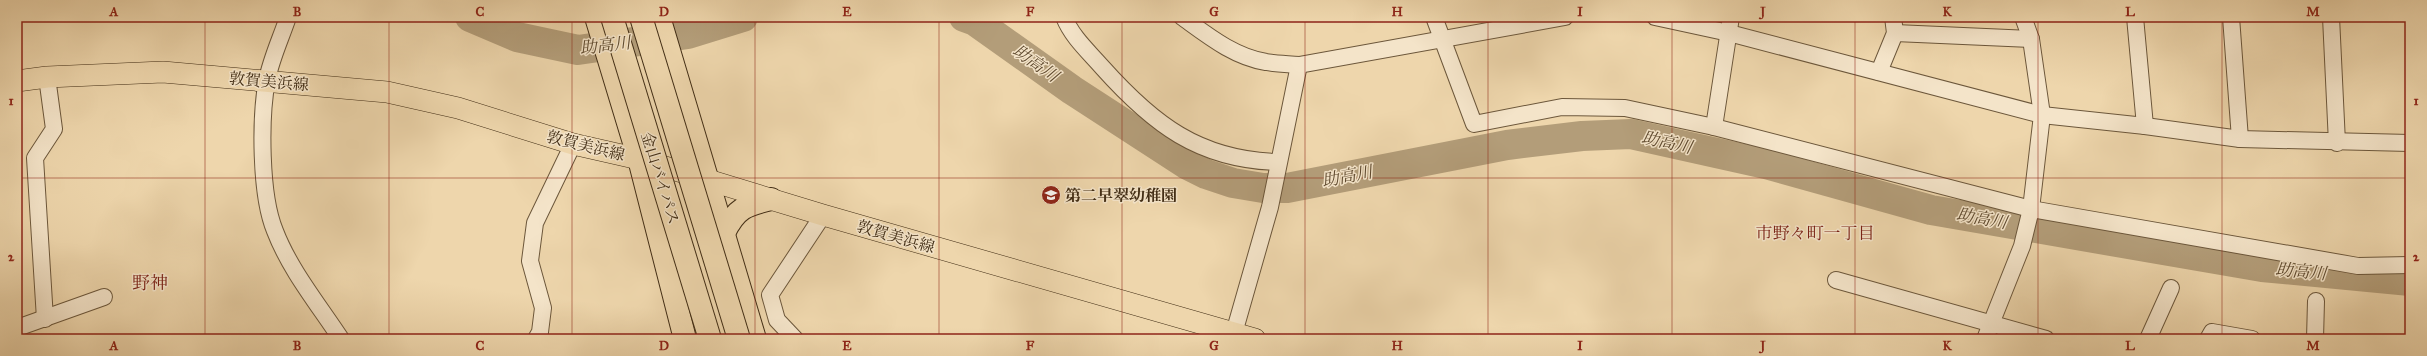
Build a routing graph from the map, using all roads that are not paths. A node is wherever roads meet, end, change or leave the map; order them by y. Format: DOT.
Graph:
graph roads {
  1 [pos="288,17"];
  2 [pos="596,17"];
  3 [pos="612,17"];
  4 [pos="641,17"];
  5 [pos="659,17"];
  6 [pos="1064,17"];
  7 [pos="1182,17"];
  8 [pos="1434,17"];
  9 [pos="1565,17"];
  10 [pos="1655,17"];
  11 [pos="1731,17"];
  12 [pos="1893,17"];
  13 [pos="2023,17"];
  14 [pos="2135,17"];
  15 [pos="2231,17"];
  16 [pos="2331,17"];
  17 [pos="1729,33"];
  18 [pos="1895,33"];
  19 [pos="1440,38"];
  20 [pos="2031,40"];
  21 [pos="1299,66"];
  22 [pos="1879,72"];
  23 [pos="47,77"];
  24 [pos="267,80"];
  25 [pos="17,81"];
  26 [pos="2042,115"];
  27 [pos="2145,126"];
  28 [pos="1714,127"];
  29 [pos="2240,139"];
  30 [pos="2337,143"];
  31 [pos="2410,143"];
  32 [pos="573,144"];
  33 [pos="639,159"];
  34 [pos="1278,162"];
  35 [pos="708,179"];
  36 [pos="771,199"];
  37 [pos="2031,209"];
  38 [pos="824,215"];
  39 [pos="724,233"];
  40 [pos="2410,265"];
  41 [pos="1836,280"];
  42 [pos="2171,288"];
  43 [pos="104,297"];
  44 [pos="2316,301"];
  45 [pos="45,318"];
  46 [pos="1991,323"];
  47 [pos="17,328"];
  48 [pos="1234,333"];
  49 [pos="790,338"];
  50 [pos="341,339"];
  51 [pos="536,339"];
  52 [pos="685,339"];
  53 [pos="710,339"];
  54 [pos="739,339"];
  55 [pos="756,339"];
  56 [pos="1255,339"];
  57 [pos="1985,339"];
  58 [pos="2046,339"];
  59 [pos="2148,339"];
  60 [pos="2208,339"];
  61 [pos="2252,339"];
  62 [pos="2315,339"];
  1 -- 24 [label="street"];
  2 -- 33 [label="highway"];
  3 -- 53 [label="highway, 金山バイパス, bridge"];
  4 -- 54 [label="highway, 金山バイパス, bridge"];
  5 -- 35 [label="highway"];
  6 -- 34 [label="street"];
  7 -- 21 [label="street"];
  8 -- 19 [label="street"];
  9 -- 19 [label="street"];
  10 -- 17 [label="street"];
  11 -- 17 [label="street"];
  12 -- 18 [label="street"];
  13 -- 20 [label="street"];
  14 -- 27 [label="street"];
  15 -- 29 [label="street"];
  16 -- 30 [label="street"];
  17 -- 22 [label="street"];
  17 -- 28 [label="street"];
  18 -- 20 [label="street"];
  18 -- 22 [label="street"];
  19 -- 21 [label="street"];
  19 -- 28 [label="street"];
  20 -- 26 [label="street"];
  21 -- 34 [label="street"];
  22 -- 26 [label="street"];
  23 -- 24 [label="main road, 敦賀美浜線"];
  23 -- 25 [label="main road, 敦賀美浜線"];
  23 -- 45 [label="street"];
  24 -- 32 [label="main road, 敦賀美浜線"];
  24 -- 50 [label="street"];
  26 -- 27 [label="street"];
  26 -- 37 [label="street"];
  27 -- 29 [label="street"];
  28 -- 37 [label="street"];
  29 -- 30 [label="street"];
  30 -- 31 [label="street"];
  32 -- 33 [label="main road, 敦賀美浜線"];
  32 -- 51 [label="street"];
  33 -- 35 [label="main road, 敦賀美浜線"];
  33 -- 52 [label="highway"];
  34 -- 48 [label="street"];
  35 -- 36 [label="main road, 敦賀美浜線"];
  35 -- 39 [label="highway"];
  36 -- 38 [label="main road, 敦賀美浜線"];
  36 -- 39 [label="highway"];
  37 -- 40 [label="street"];
  37 -- 46 [label="street"];
  38 -- 48 [label="main road, 敦賀美浜線"];
  38 -- 49 [label="street"];
  39 -- 55 [label="highway"];
  41 -- 46 [label="street"];
  42 -- 59 [label="street"];
  43 -- 45 [label="street"];
  44 -- 62 [label="street"];
  45 -- 47 [label="street"];
  46 -- 57 [label="street"];
  46 -- 58 [label="street"];
  48 -- 56 [label="main road, 敦賀美浜線"];
  60 -- 61 [label="street"];
}
